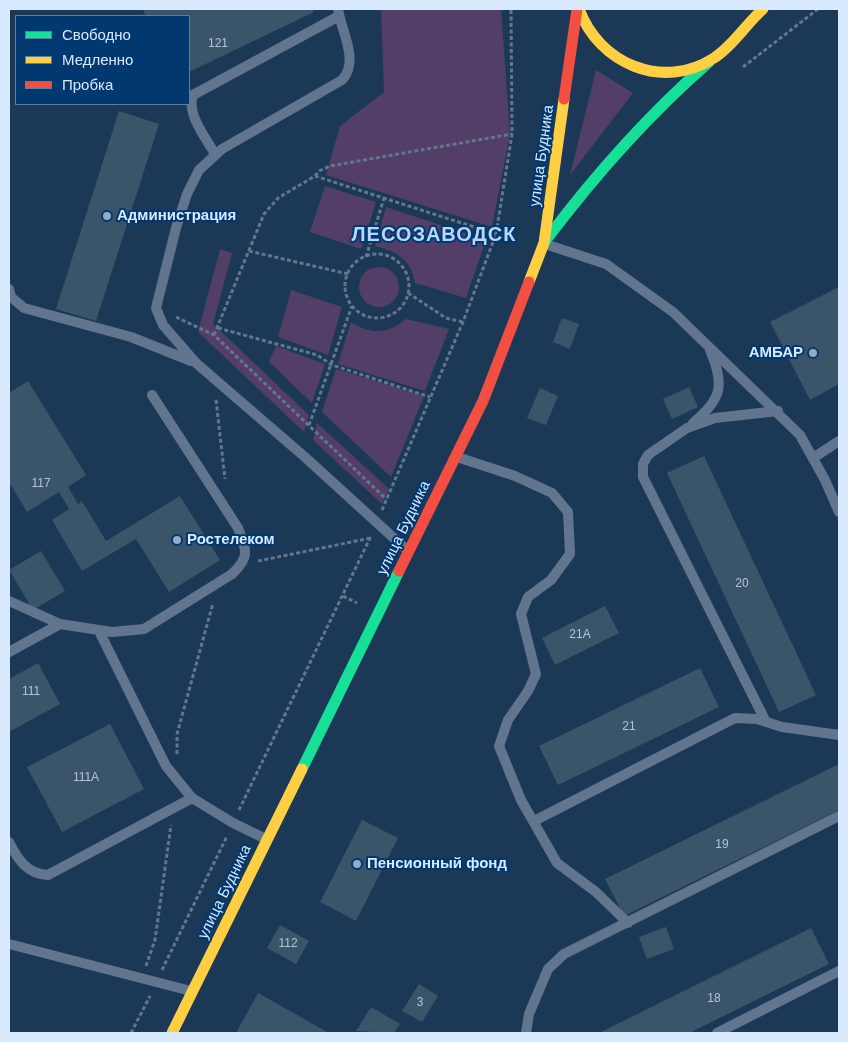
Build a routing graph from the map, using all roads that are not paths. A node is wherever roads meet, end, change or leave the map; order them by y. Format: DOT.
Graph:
graph roads {
  1 [pos="578,9"];
  2 [pos="748,9"];
  3 [pos="763,9"];
  4 [pos="339,12"];
  5 [pos="736,37"];
  6 [pos="712,59"];
  7 [pos="215,154"];
  8 [pos="544,243"];
  9 [pos="9,289"];
  10 [pos="709,346"];
  11 [pos="196,363"];
  12 [pos="152,395"];
  13 [pos="778,411"];
  14 [pos="687,428"];
  15 [pos="839,441"];
  16 [pos="456,457"];
  17 [pos="813,458"];
  18 [pos="839,512"];
  19 [pos="409,552"];
  20 [pos="9,601"];
  21 [pos="60,624"];
  22 [pos="99,631"];
  23 [pos="9,652"];
  24 [pos="766,722"];
  25 [pos="839,735"];
  26 [pos="192,798"];
  27 [pos="839,816"];
  28 [pos="534,821"];
  29 [pos="267,839"];
  30 [pos="9,842"];
  31 [pos="628,923"];
  32 [pos="9,944"];
  33 [pos="839,971"];
  34 [pos="192,991"];
  35 [pos="172,1033"];
  36 [pos="526,1033"];
  37 [pos="717,1033"];
  1 -- 6 [label="main road"];
  1 -- 8 [label="main road, улица Будника"];
  2 -- 5 [label="main road"];
  3 -- 5 [label="main road"];
  4 -- 7 [label="lane"];
  4 -- 7 [label="lane"];
  5 -- 6 [label="main road"];
  6 -- 8 [label="main road"];
  7 -- 11 [label="lane"];
  8 -- 10 [label="lane"];
  8 -- 16 [label="main road, улица Будника"];
  9 -- 11 [label="lane"];
  10 -- 13 [label="lane"];
  10 -- 14 [label="lane"];
  11 -- 19 [label="lane"];
  12 -- 22 [label="lane"];
  13 -- 14 [label="lane"];
  13 -- 17 [label="lane"];
  14 -- 24 [label="lane"];
  15 -- 17 [label="lane"];
  16 -- 19 [label="main road, улица Будника"];
  16 -- 28 [label="lane"];
  17 -- 18 [label="lane"];
  19 -- 29 [label="main road, улица Будника"];
  20 -- 21 [label="lane"];
  21 -- 22 [label="lane"];
  21 -- 23 [label="lane"];
  22 -- 26 [label="lane"];
  24 -- 25 [label="lane"];
  24 -- 28 [label="lane"];
  26 -- 29 [label="lane"];
  26 -- 30 [label="lane"];
  27 -- 31 [label="lane"];
  28 -- 31 [label="lane"];
  29 -- 34 [label="main road, улица Будника"];
  31 -- 36 [label="lane"];
  32 -- 34 [label="lane"];
  33 -- 37 [label="lane"];
  34 -- 35 [label="main road, улица Будника"];
}
